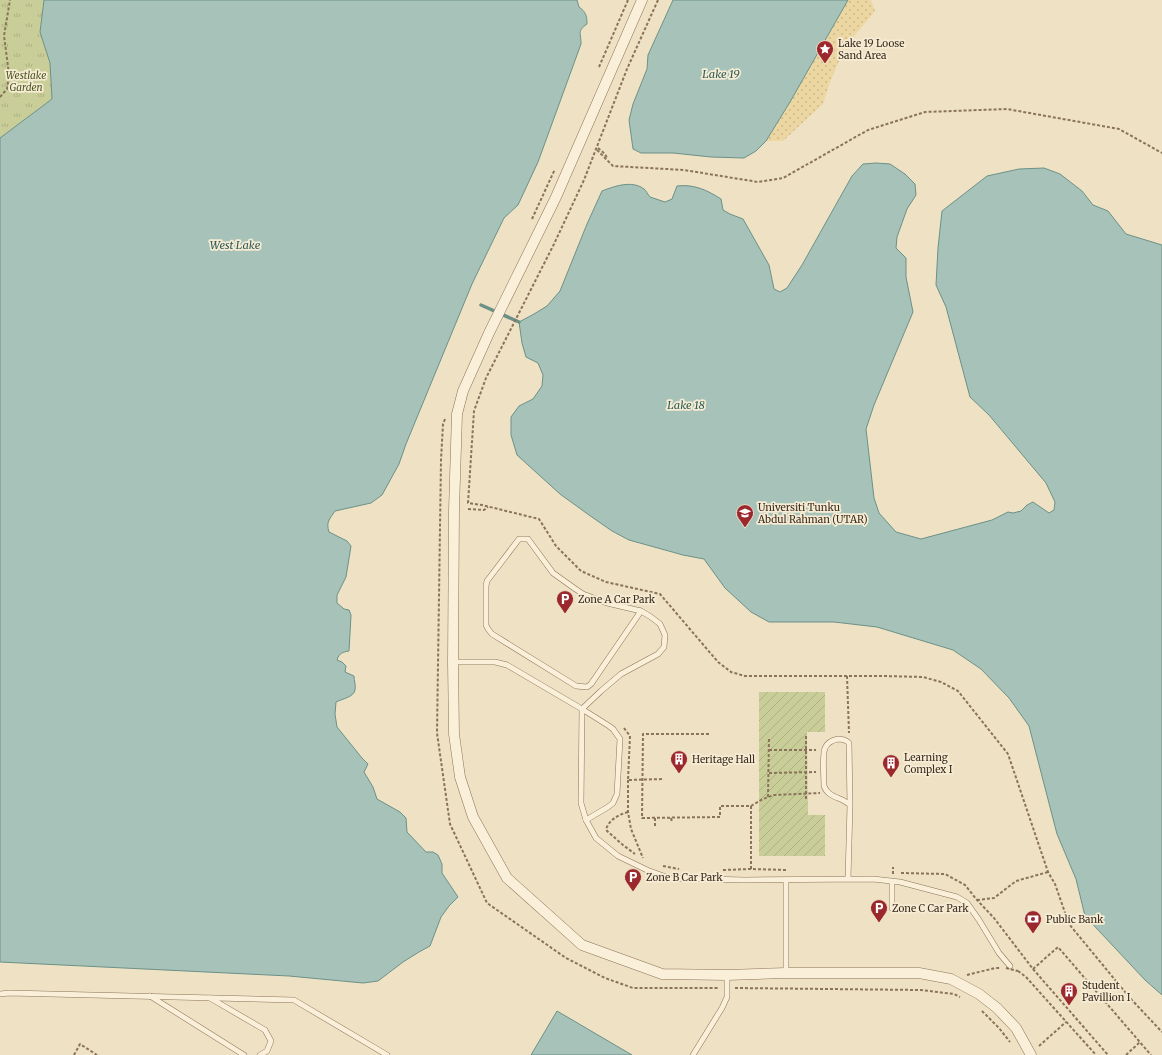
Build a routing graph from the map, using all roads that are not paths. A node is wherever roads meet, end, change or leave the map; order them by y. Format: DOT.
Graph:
graph roads {
  1 [pos="642,0"];
  2 [pos="641,611"];
  3 [pos="453,662"];
  4 [pos="582,709"];
  5 [pos="850,805"];
  6 [pos="586,820"];
  7 [pos="848,879"];
  8 [pos="786,880"];
  9 [pos="892,882"];
  10 [pos="892,908"];
  11 [pos="1008,967"];
  12 [pos="786,973"];
  13 [pos="728,975"];
  14 [pos="0,994"];
  15 [pos="150,996"];
  16 [pos="209,998"];
  17 [pos="244,1055"];
  18 [pos="260,1055"];
  19 [pos="387,1055"];
  20 [pos="693,1055"];
  21 [pos="1031,1055"];
  1 -- 3 [label="street"];
  2 -- 2 [label="lane"];
  2 -- 4 [label="lane"];
  3 -- 4 [label="lane"];
  3 -- 13 [label="street"];
  4 -- 6 [label="lane"];
  4 -- 6 [label="lane"];
  5 -- 5 [label="lane"];
  5 -- 7 [label="lane"];
  6 -- 8 [label="lane"];
  7 -- 8 [label="lane"];
  7 -- 9 [label="lane"];
  8 -- 12 [label="lane"];
  9 -- 10 [label="lane"];
  9 -- 11 [label="lane"];
  12 -- 13 [label="street"];
  12 -- 21 [label="street"];
  13 -- 20 [label="lane"];
  14 -- 15 [label="lane"];
  15 -- 16 [label="lane"];
  15 -- 17 [label="lane"];
  16 -- 18 [label="lane"];
  16 -- 19 [label="lane"];
}
